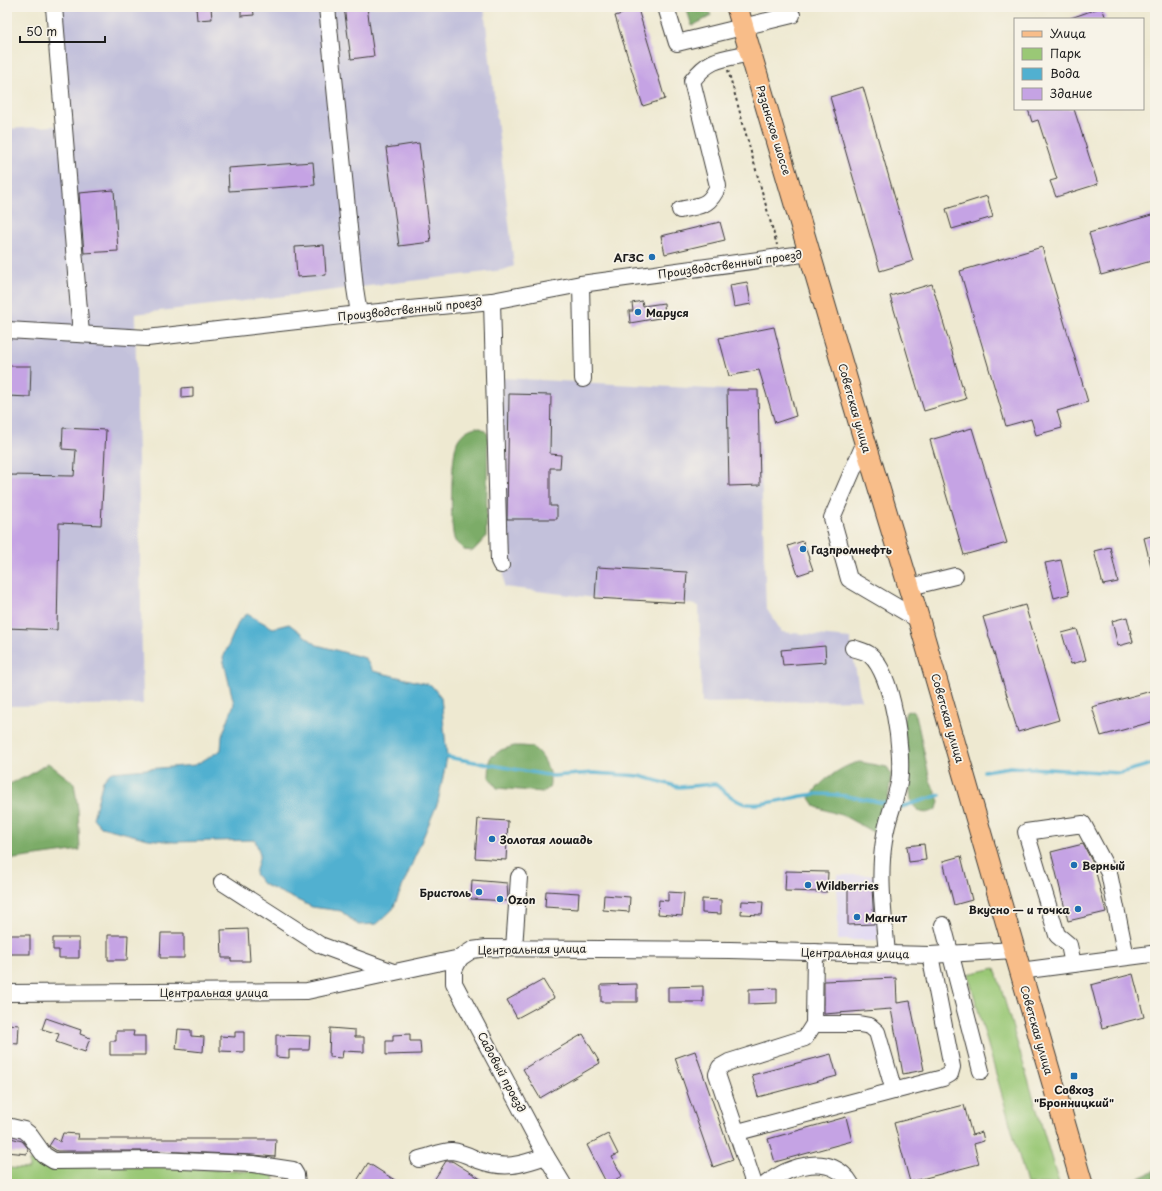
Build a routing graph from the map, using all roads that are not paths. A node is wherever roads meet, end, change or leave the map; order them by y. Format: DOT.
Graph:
graph roads {
  1 [pos="54,7"];
  2 [pos="327,7"];
  3 [pos="666,7"];
  4 [pos="740,16"];
  5 [pos="792,16"];
  6 [pos="741,55"];
  7 [pos="680,210"];
  8 [pos="810,253"];
  9 [pos="581,284"];
  10 [pos="492,301"];
  11 [pos="359,314"];
  12 [pos="7,330"];
  13 [pos="81,334"];
  14 [pos="583,379"];
  15 [pos="865,442"];
  16 [pos="501,565"];
  17 [pos="955,576"];
  18 [pos="910,587"];
  19 [pos="919,620"];
  20 [pos="853,648"];
  21 [pos="518,877"];
  22 [pos="222,882"];
  23 [pos="943,925"];
  24 [pos="514,948"];
  25 [pos="1014,950"];
  26 [pos="815,952"];
  27 [pos="887,954"];
  28 [pos="949,954"];
  29 [pos="1151,954"];
  30 [pos="930,955"];
  31 [pos="460,958"];
  32 [pos="1126,958"];
  33 [pos="1073,964"];
  34 [pos="1020,971"];
  35 [pos="393,972"];
  36 [pos="7,993"];
  37 [pos="814,1024"];
  38 [pos="981,1071"];
  39 [pos="894,1091"];
  40 [pos="7,1126"];
  41 [pos="738,1132"];
  42 [pos="546,1156"];
  43 [pos="419,1159"];
  44 [pos="281,1177"];
  45 [pos="297,1184"];
  46 [pos="563,1184"];
  47 [pos="754,1184"];
  48 [pos="766,1184"];
  49 [pos="851,1184"];
  50 [pos="1082,1184"];
  1 -- 13 [label="street"];
  2 -- 11 [label="street"];
  3 -- 4 [label="street"];
  4 -- 5 [label="street"];
  4 -- 6 [label="main road, Рязанское шоссе"];
  6 -- 7 [label="street"];
  6 -- 8 [label="main road, Рязанское шоссе"];
  8 -- 9 [label="street, Производственный проезд"];
  8 -- 15 [label="main road, Советская улица"];
  9 -- 10 [label="street, Производственный проезд"];
  9 -- 14 [label="street"];
  10 -- 11 [label="street, Производственный проезд"];
  10 -- 16 [label="street"];
  11 -- 13 [label="street, Производственный проезд"];
  12 -- 13 [label="street, Производственный проезд"];
  15 -- 18 [label="main road, Советская улица"];
  15 -- 19 [label="street"];
  17 -- 18 [label="street"];
  18 -- 19 [label="main road, Советская улица"];
  19 -- 25 [label="main road, Советская улица"];
  20 -- 27 [label="street"];
  21 -- 24 [label="street"];
  22 -- 35 [label="street"];
  23 -- 28 [label="street"];
  24 -- 26 [label="street, Центральная улица"];
  24 -- 31 [label="street, Центральная улица"];
  25 -- 28 [label="street, Центральная улица"];
  25 -- 34 [label="main road, Советская улица"];
  26 -- 27 [label="street, Центральная улица"];
  26 -- 37 [label="street"];
  27 -- 30 [label="street, Центральная улица"];
  28 -- 30 [label="street, Центральная улица"];
  28 -- 38 [label="street"];
  29 -- 32 [label="street"];
  30 -- 39 [label="street"];
  31 -- 35 [label="street, Центральная улица"];
  31 -- 42 [label="street, Садовый проезд"];
  32 -- 33 [label="street"];
  32 -- 33 [label="street"];
  33 -- 34 [label="street"];
  34 -- 50 [label="main road, Советская улица"];
  35 -- 36 [label="street, Центральная улица"];
  37 -- 39 [label="street"];
  37 -- 41 [label="street"];
  39 -- 41 [label="street"];
  40 -- 44 [label="street"];
  41 -- 47 [label="street"];
  42 -- 43 [label="street"];
  42 -- 46 [label="street, Садовый проезд"];
  44 -- 45 [label="street"];
  48 -- 49 [label="street"];
}
